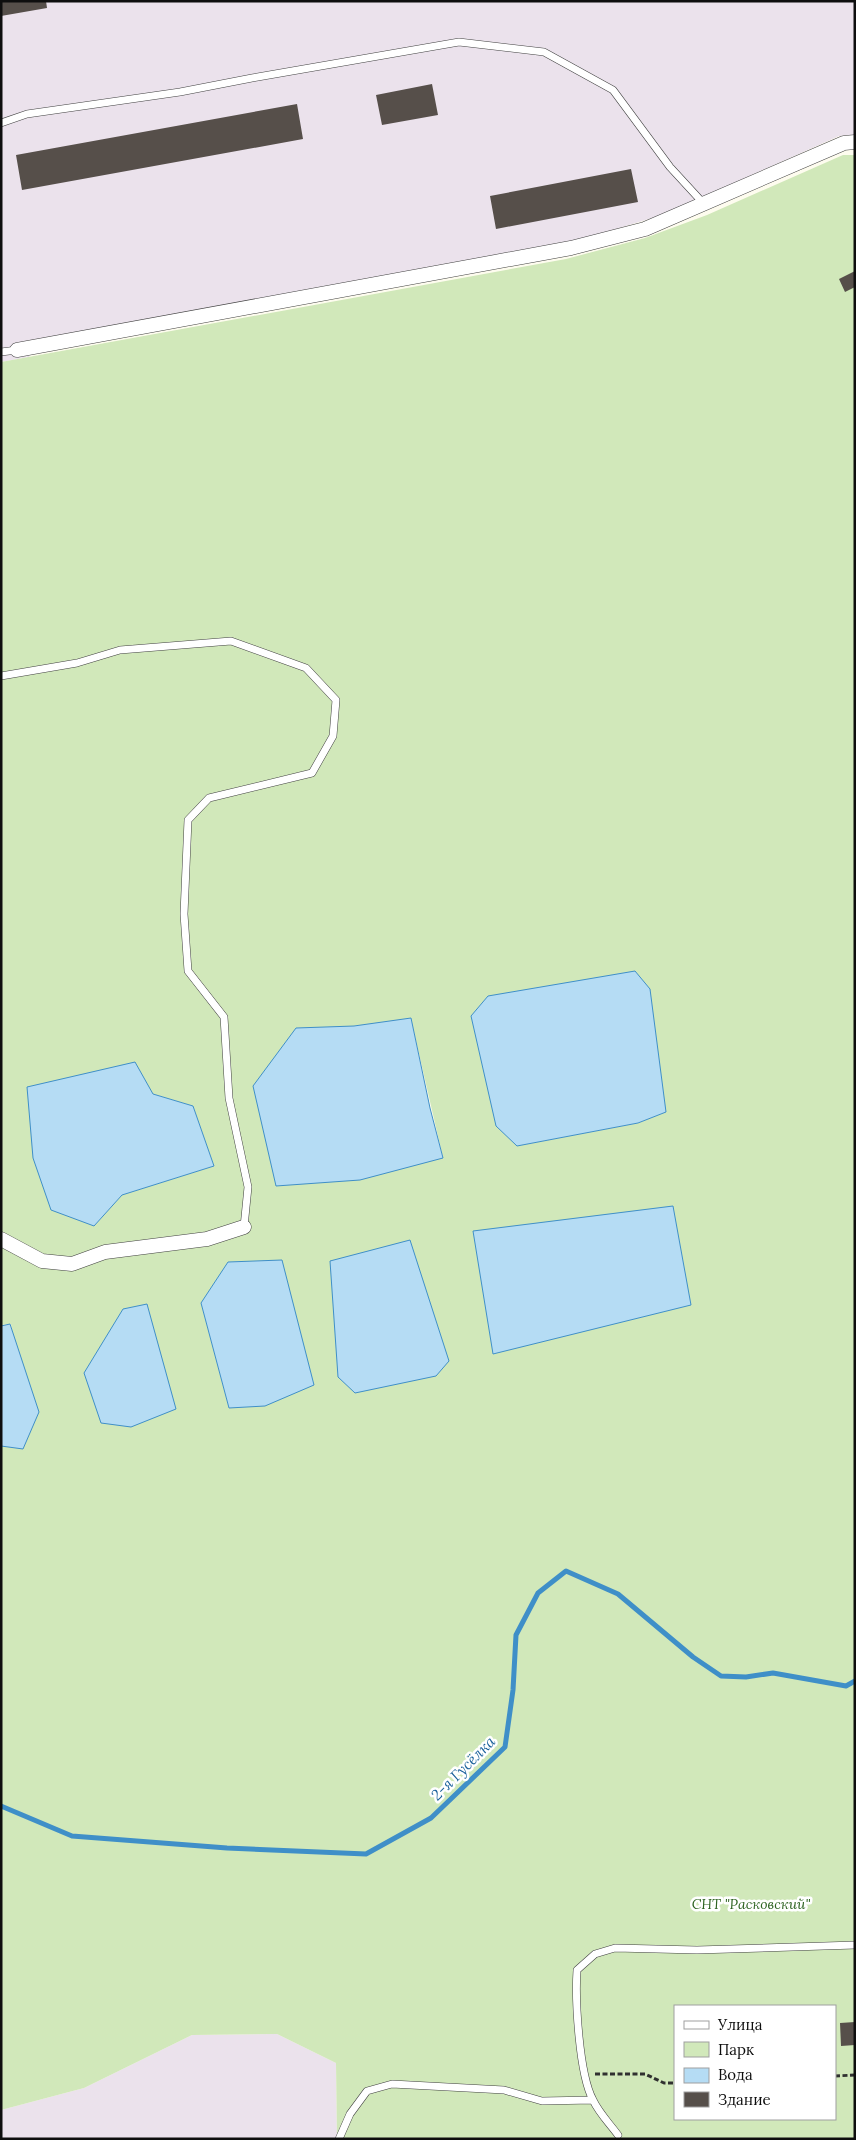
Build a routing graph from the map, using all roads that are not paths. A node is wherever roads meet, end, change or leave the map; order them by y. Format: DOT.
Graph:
graph roads {
  1 [pos="1,123"];
  2 [pos="855,142"];
  3 [pos="704,204"];
  4 [pos="17,350"];
  5 [pos="1,352"];
  6 [pos="1,676"];
  7 [pos="244,1227"];
  8 [pos="1,1239"];
  9 [pos="855,1945"];
  10 [pos="593,2100"];
  11 [pos="618,2135"];
  12 [pos="340,2139"];
  1 -- 3 [label="lane"];
  2 -- 3 [label="street"];
  3 -- 4 [label="street"];
  4 -- 5 [label="lane"];
  6 -- 7 [label="lane"];
  7 -- 8 [label="street"];
  9 -- 10 [label="lane"];
  10 -- 11 [label="lane"];
  10 -- 12 [label="lane"];
}
